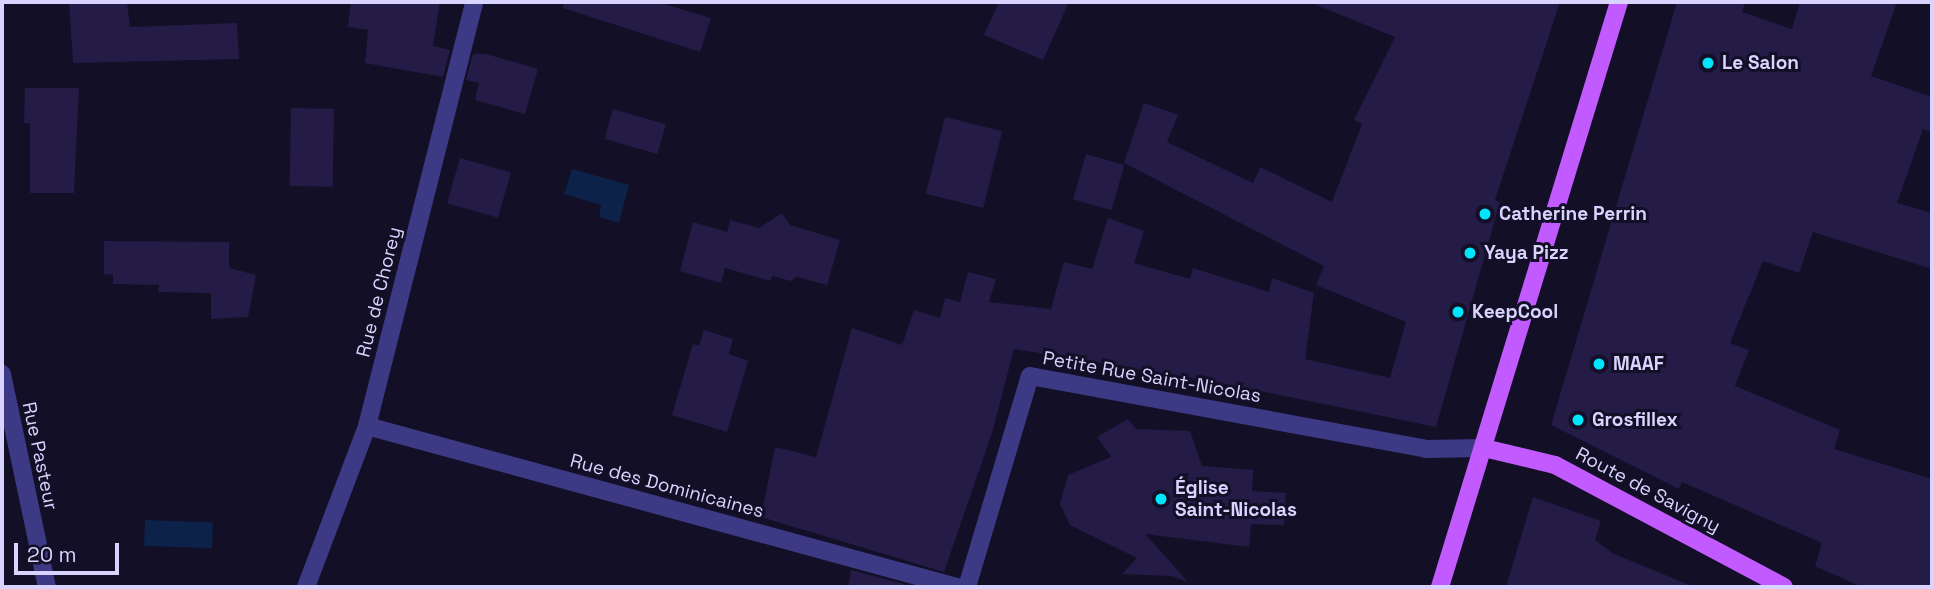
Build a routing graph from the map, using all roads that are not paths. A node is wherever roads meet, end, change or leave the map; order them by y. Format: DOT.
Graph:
graph roads {
  1 [pos="474,2"];
  2 [pos="1619,2"];
  3 [pos="2,374"];
  4 [pos="367,426"];
  5 [pos="1484,448"];
  6 [pos="47,587"];
  7 [pos="306,587"];
  8 [pos="957,587"];
  9 [pos="967,587"];
  10 [pos="1440,587"];
  11 [pos="1784,587"];
  1 -- 4 [label="street, Rue de Chorey"];
  2 -- 5 [label="main road"];
  3 -- 6 [label="street, Rue Pasteur"];
  4 -- 7 [label="street, Rue de Chorey"];
  4 -- 8 [label="street, Rue des Dominicaines"];
  5 -- 9 [label="street, Petite Rue Saint-Nicolas"];
  5 -- 10 [label="main road"];
  5 -- 11 [label="main road, Route de Savigny"];
}
